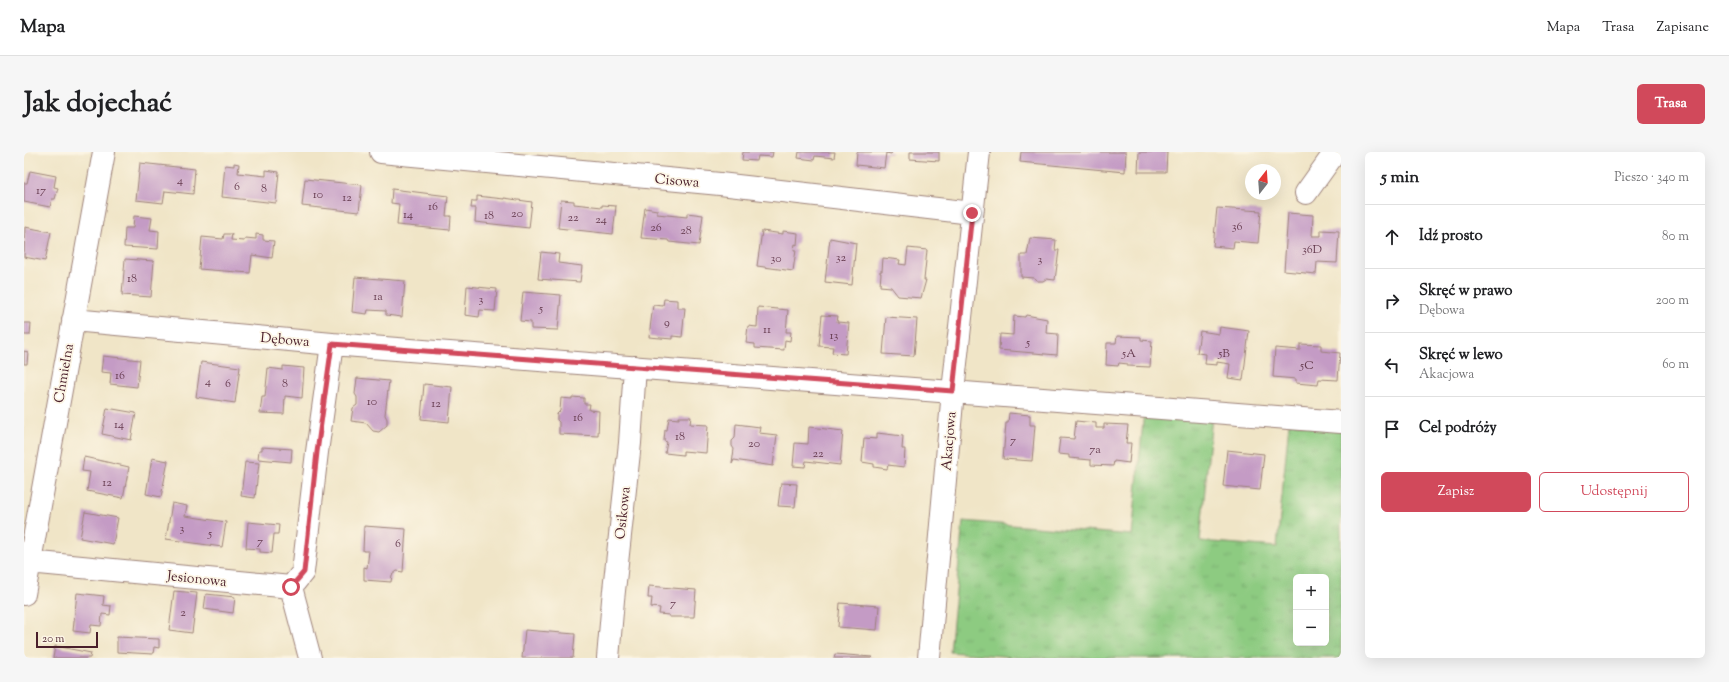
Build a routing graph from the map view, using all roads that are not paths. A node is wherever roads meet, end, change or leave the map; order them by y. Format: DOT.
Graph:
graph roads {
  1 [pos="104,152"];
  2 [pos="381,152"];
  3 [pos="979,152"];
  4 [pos="1332,152"];
  5 [pos="1306,193"];
  6 [pos="972,213"];
  7 [pos="73,320"];
  8 [pos="332,344"];
  9 [pos="635,367"];
  10 [pos="953,391"];
  11 [pos="1341,422"];
  12 [pos="32,499"];
  13 [pos="30,562"];
  14 [pos="291,587"];
  15 [pos="24,594"];
  16 [pos="310,658"];
  17 [pos="608,658"];
  18 [pos="928,658"];
  1 -- 7 [label="street, Chmielna"];
  2 -- 6 [label="street, Cisowa"];
  3 -- 6 [label="street, Akacjowa"];
  4 -- 5 [label="street"];
  6 -- 10 [label="street, Akacjowa"];
  7 -- 8 [label="street, Dębowa"];
  7 -- 12 [label="street, Chmielna"];
  8 -- 9 [label="street, Dębowa"];
  8 -- 14 [label="street"];
  9 -- 10 [label="street, Dębowa"];
  9 -- 17 [label="street, Osikowa"];
  10 -- 11 [label="street, Dębowa"];
  10 -- 18 [label="street, Akacjowa"];
  12 -- 13 [label="street, Chmielna"];
  13 -- 14 [label="street, Jesionowa"];
  13 -- 15 [label="street, Chmielna"];
  14 -- 16 [label="street"];
}
